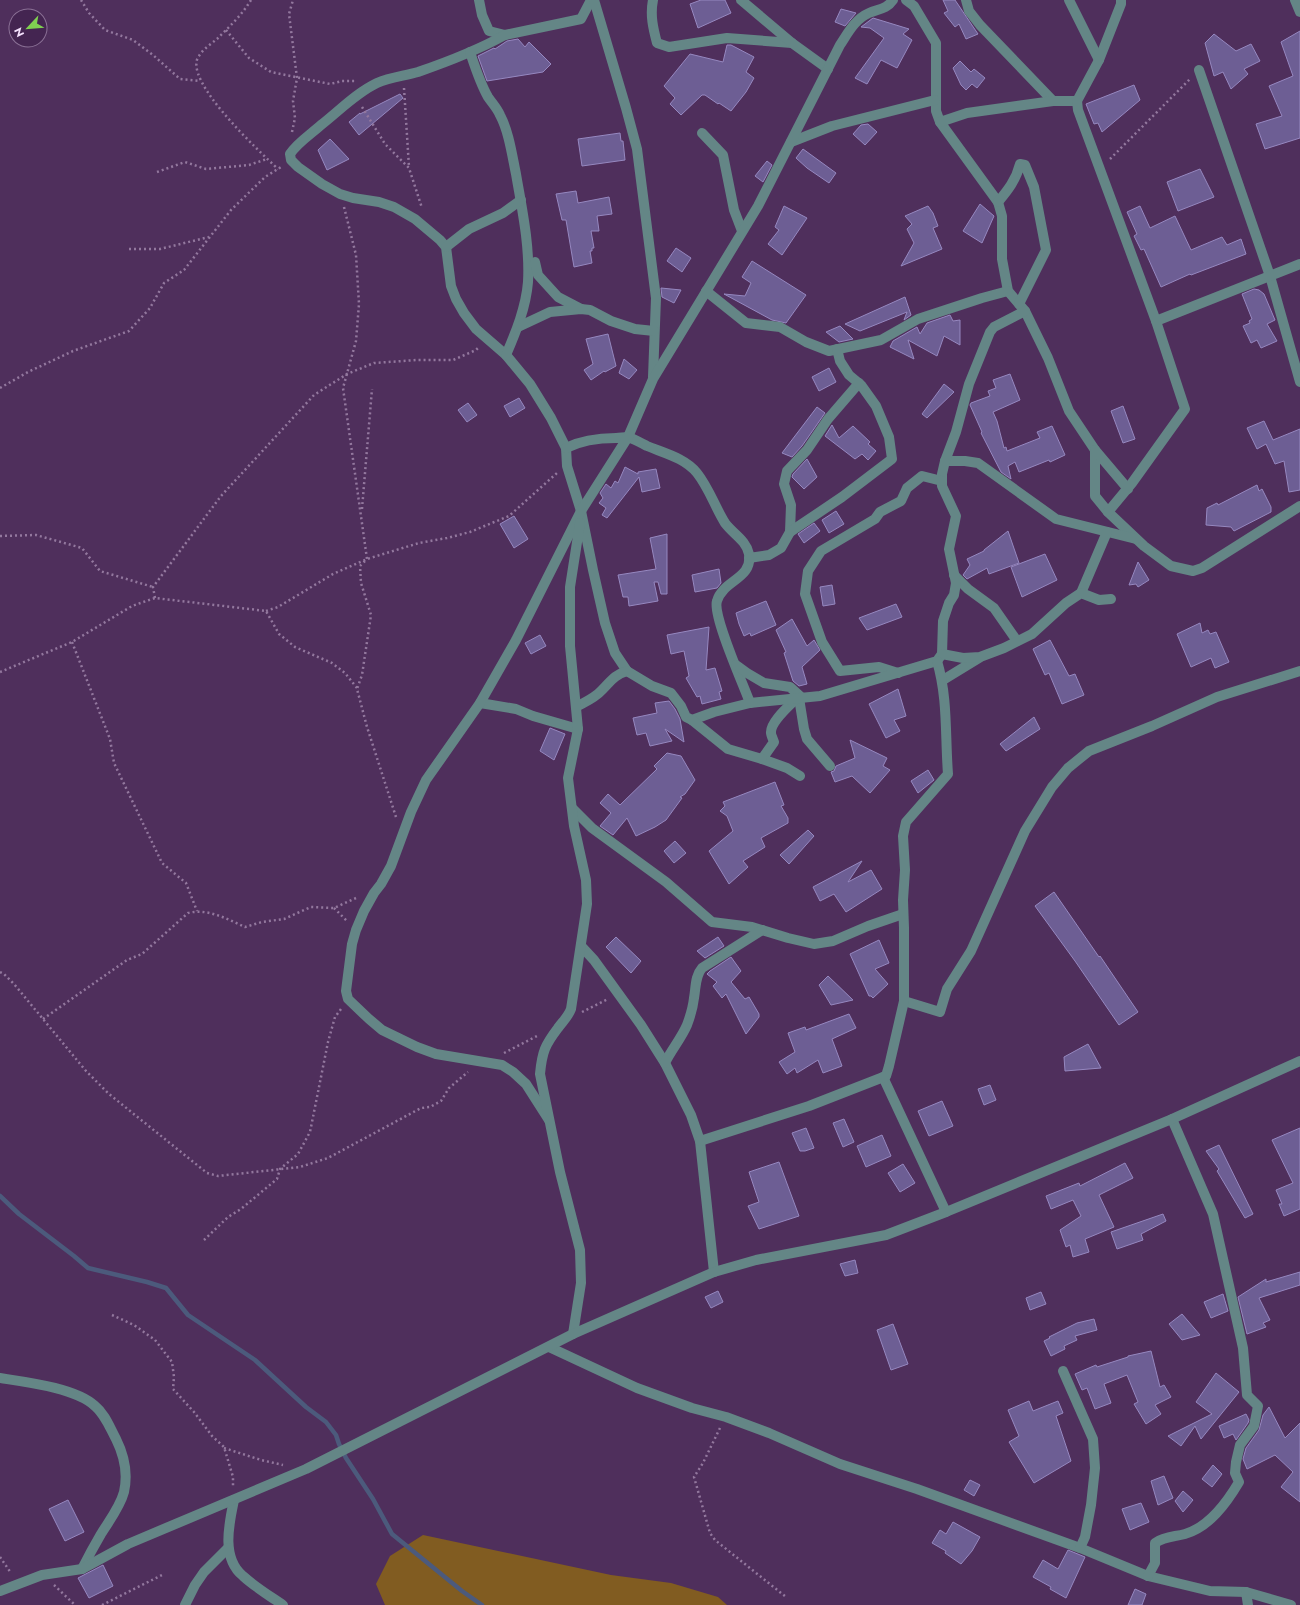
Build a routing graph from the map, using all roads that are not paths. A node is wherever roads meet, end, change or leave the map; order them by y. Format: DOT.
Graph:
graph roads {
  1 [pos="479,0"];
  2 [pos="591,0"];
  3 [pos="594,0"];
  4 [pos="653,0"];
  5 [pos="741,0"];
  6 [pos="893,0"];
  7 [pos="906,0"];
  8 [pos="966,0"];
  9 [pos="1069,0"];
  10 [pos="1121,0"];
  11 [pos="1295,0"];
  12 [pos="1300,12"];
  13 [pos="505,35"];
  14 [pos="792,44"];
  15 [pos="470,52"];
  16 [pos="1099,60"];
  17 [pos="828,69"];
  18 [pos="1199,70"];
  19 [pos="935,100"];
  20 [pos="1077,100"];
  21 [pos="1053,101"];
  22 [pos="940,122"];
  23 [pos="702,133"];
  24 [pos="791,142"];
  25 [pos="521,200"];
  26 [pos="998,202"];
  27 [pos="742,231"];
  28 [pos="446,246"];
  29 [pos="535,262"];
  30 [pos="1300,264"];
  31 [pos="1270,276"];
  32 [pos="706,291"];
  33 [pos="1008,291"];
  34 [pos="1022,308"];
  35 [pos="581,309"];
  36 [pos="1156,321"];
  37 [pos="518,327"];
  38 [pos="654,331"];
  39 [pos="837,349"];
  40 [pos="506,355"];
  41 [pos="654,379"];
  42 [pos="1300,382"];
  43 [pos="859,383"];
  44 [pos="628,437"];
  45 [pos="566,448"];
  46 [pos="1095,450"];
  47 [pos="944,461"];
  48 [pos="942,481"];
  49 [pos="1128,489"];
  50 [pos="1300,506"];
  51 [pos="581,511"];
  52 [pos="1108,512"];
  53 [pos="790,532"];
  54 [pos="1106,532"];
  55 [pos="1137,540"];
  56 [pos="749,558"];
  57 [pos="954,575"];
  58 [pos="1081,593"];
  59 [pos="1111,599"];
  60 [pos="1017,641"];
  61 [pos="980,656"];
  62 [pos="940,658"];
  63 [pos="735,664"];
  64 [pos="627,671"];
  65 [pos="1300,671"];
  66 [pos="898,674"];
  67 [pos="943,680"];
  68 [pos="799,698"];
  69 [pos="480,703"];
  70 [pos="750,703"];
  71 [pos="576,707"];
  72 [pos="692,720"];
  73 [pos="578,729"];
  74 [pos="762,759"];
  75 [pos="830,766"];
  76 [pos="800,776"];
  77 [pos="572,809"];
  78 [pos="903,914"];
  79 [pos="762,930"];
  80 [pos="581,946"];
  81 [pos="904,1001"];
  82 [pos="1300,1061"];
  83 [pos="664,1063"];
  84 [pos="883,1078"];
  85 [pos="1172,1118"];
  86 [pos="549,1120"];
  87 [pos="700,1141"];
  88 [pos="946,1212"];
  89 [pos="714,1272"];
  90 [pos="573,1334"];
  91 [pos="549,1347"];
  92 [pos="1063,1371"];
  93 [pos="0,1378"];
  94 [pos="234,1500"];
  95 [pos="228,1548"];
  96 [pos="1080,1548"];
  97 [pos="82,1569"];
  98 [pos="1148,1576"];
  99 [pos="0,1591"];
  100 [pos="1246,1592"];
  101 [pos="185,1605"];
  102 [pos="283,1605"];
  103 [pos="1248,1605"];
  104 [pos="1291,1605"];
  1 -- 13 [label="street"];
  2 -- 13 [label="street"];
  3 -- 38 [label="street"];
  4 -- 14 [label="street"];
  5 -- 14 [label="street"];
  6 -- 17 [label="street"];
  7 -- 19 [label="street"];
  8 -- 21 [label="street"];
  9 -- 16 [label="street"];
  10 -- 16 [label="street"];
  11 -- 12 [label="street"];
  13 -- 15 [label="street"];
  14 -- 17 [label="street"];
  15 -- 25 [label="street"];
  15 -- 28 [label="street"];
  16 -- 20 [label="street"];
  17 -- 24 [label="street"];
  18 -- 31 [label="street"];
  19 -- 22 [label="street"];
  19 -- 24 [label="street"];
  20 -- 21 [label="street"];
  20 -- 36 [label="street"];
  21 -- 22 [label="street"];
  22 -- 26 [label="street"];
  23 -- 27 [label="street"];
  24 -- 27 [label="street"];
  25 -- 28 [label="street"];
  25 -- 37 [label="street"];
  26 -- 33 [label="street"];
  26 -- 34 [label="street"];
  27 -- 32 [label="street"];
  28 -- 40 [label="street"];
  29 -- 35 [label="street"];
  30 -- 31 [label="street"];
  31 -- 36 [label="street"];
  31 -- 42 [label="street"];
  32 -- 39 [label="street"];
  32 -- 41 [label="street"];
  33 -- 34 [label="street"];
  33 -- 39 [label="street"];
  34 -- 46 [label="street"];
  34 -- 47 [label="street"];
  35 -- 37 [label="street"];
  35 -- 38 [label="street"];
  36 -- 49 [label="street"];
  37 -- 40 [label="street"];
  38 -- 41 [label="street"];
  39 -- 43 [label="street"];
  40 -- 45 [label="street"];
  41 -- 44 [label="street"];
  43 -- 53 [label="street"];
  43 -- 53 [label="street"];
  44 -- 45 [label="street"];
  44 -- 51 [label="street"];
  44 -- 56 [label="street"];
  45 -- 51 [label="street"];
  46 -- 49 [label="street"];
  46 -- 52 [label="street"];
  47 -- 48 [label="street"];
  47 -- 54 [label="street"];
  48 -- 57 [label="street"];
  48 -- 66 [label="street"];
  49 -- 52 [label="street"];
  50 -- 55 [label="street"];
  51 -- 64 [label="street"];
  51 -- 69 [label="street"];
  51 -- 71 [label="street"];
  52 -- 55 [label="street"];
  53 -- 56 [label="street"];
  54 -- 55 [label="street"];
  54 -- 58 [label="street"];
  56 -- 63 [label="street"];
  57 -- 60 [label="street"];
  57 -- 62 [label="street"];
  58 -- 59 [label="street"];
  58 -- 60 [label="street"];
  60 -- 61 [label="street"];
  61 -- 62 [label="street"];
  61 -- 67 [label="street"];
  62 -- 66 [label="street"];
  62 -- 67 [label="street"];
  63 -- 68 [label="street"];
  63 -- 70 [label="street"];
  64 -- 71 [label="street"];
  64 -- 72 [label="street"];
  65 -- 81 [label="street"];
  66 -- 68 [label="street"];
  67 -- 78 [label="street"];
  68 -- 70 [label="street"];
  68 -- 74 [label="street"];
  68 -- 75 [label="street"];
  69 -- 73 [label="street"];
  69 -- 86 [label="street"];
  70 -- 72 [label="street"];
  71 -- 73 [label="street"];
  72 -- 74 [label="street"];
  73 -- 77 [label="street"];
  74 -- 76 [label="street"];
  77 -- 79 [label="street"];
  77 -- 80 [label="street"];
  78 -- 79 [label="street"];
  78 -- 81 [label="street"];
  79 -- 83 [label="street"];
  80 -- 83 [label="street"];
  80 -- 86 [label="street"];
  81 -- 84 [label="street"];
  82 -- 85 [label="street"];
  83 -- 87 [label="street"];
  84 -- 87 [label="street"];
  84 -- 88 [label="street"];
  85 -- 88 [label="street"];
  85 -- 98 [label="street"];
  86 -- 90 [label="street"];
  87 -- 89 [label="street"];
  88 -- 89 [label="street"];
  89 -- 90 [label="street"];
  90 -- 91 [label="street"];
  91 -- 94 [label="street"];
  91 -- 96 [label="street"];
  92 -- 96 [label="street"];
  93 -- 97 [label="street"];
  94 -- 95 [label="street"];
  94 -- 97 [label="street"];
  95 -- 101 [label="street"];
  95 -- 102 [label="street"];
  96 -- 98 [label="street"];
  97 -- 99 [label="street"];
  98 -- 100 [label="street"];
  100 -- 103 [label="street"];
  100 -- 104 [label="street"];
}
